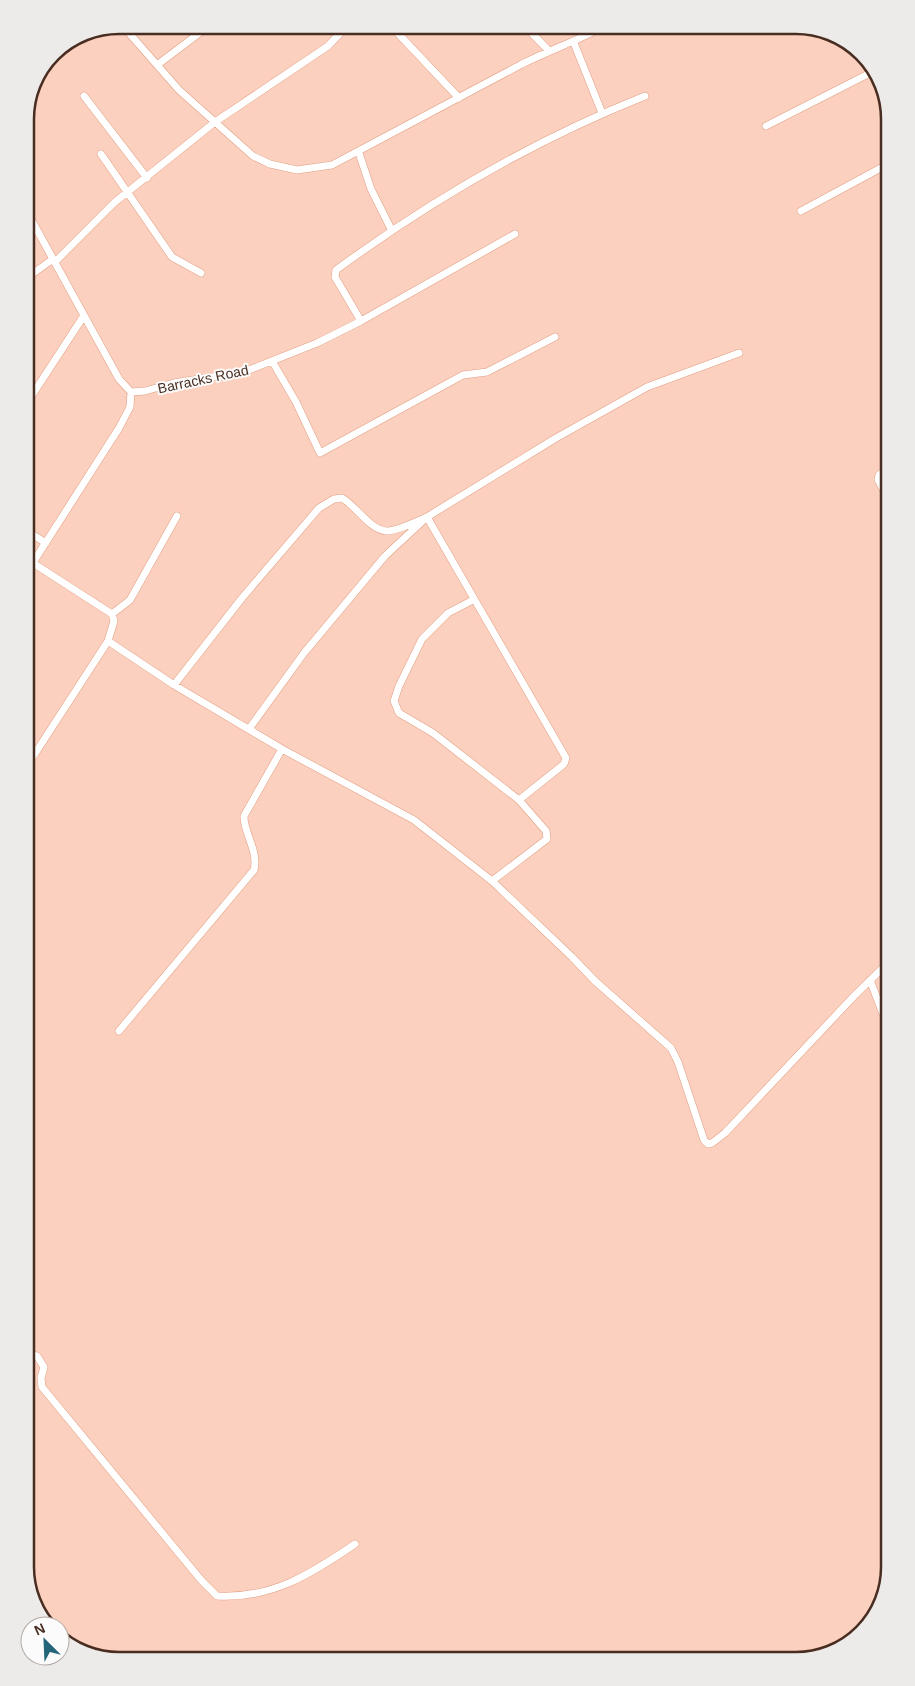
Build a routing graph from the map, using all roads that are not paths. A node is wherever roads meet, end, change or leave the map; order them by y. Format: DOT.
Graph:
graph roads {
  1 [pos="130,34"];
  2 [pos="198,34"];
  3 [pos="339,34"];
  4 [pos="399,34"];
  5 [pos="533,34"];
  6 [pos="590,34"];
  7 [pos="574,43"];
  8 [pos="549,51"];
  9 [pos="157,65"];
  10 [pos="868,73"];
  11 [pos="84,96"];
  12 [pos="645,96"];
  13 [pos="459,98"];
  14 [pos="602,113"];
  15 [pos="215,122"];
  16 [pos="766,126"];
  17 [pos="359,152"];
  18 [pos="101,154"];
  19 [pos="881,168"];
  20 [pos="147,178"];
  21 [pos="127,193"];
  22 [pos="801,210"];
  23 [pos="34,224"];
  24 [pos="391,229"];
  25 [pos="515,234"];
  26 [pos="54,260"];
  27 [pos="34,272"];
  28 [pos="201,273"];
  29 [pos="83,317"];
  30 [pos="361,321"];
  31 [pos="555,337"];
  32 [pos="739,353"];
  33 [pos="272,361"];
  34 [pos="34,392"];
  35 [pos="130,392"];
  36 [pos="881,474"];
  37 [pos="881,485"];
  38 [pos="177,516"];
  39 [pos="427,517"];
  40 [pos="34,536"];
  41 [pos="46,543"];
  42 [pos="34,561"];
  43 [pos="34,564"];
  44 [pos="473,600"];
  45 [pos="112,614"];
  46 [pos="108,641"];
  47 [pos="174,685"];
  48 [pos="249,729"];
  49 [pos="282,749"];
  50 [pos="34,755"];
  51 [pos="519,800"];
  52 [pos="492,881"];
  53 [pos="881,970"];
  54 [pos="870,980"];
  55 [pos="881,1009"];
  56 [pos="119,1031"];
  57 [pos="34,1355"];
  58 [pos="354,1544"];
  1 -- 9 [label="street"];
  2 -- 9 [label="street"];
  3 -- 15 [label="street"];
  4 -- 13 [label="street"];
  5 -- 8 [label="street"];
  6 -- 7 [label="street"];
  7 -- 8 [label="street"];
  7 -- 14 [label="street"];
  8 -- 13 [label="street"];
  9 -- 15 [label="street"];
  10 -- 16 [label="street"];
  11 -- 20 [label="street"];
  12 -- 14 [label="street"];
  13 -- 17 [label="street"];
  14 -- 24 [label="street"];
  15 -- 17 [label="street"];
  15 -- 20 [label="street"];
  17 -- 24 [label="street"];
  18 -- 21 [label="street"];
  19 -- 22 [label="street"];
  20 -- 21 [label="street"];
  21 -- 26 [label="street"];
  21 -- 28 [label="street"];
  23 -- 26 [label="street"];
  24 -- 30 [label="street"];
  25 -- 30 [label="street, Barracks Road"];
  26 -- 27 [label="street"];
  26 -- 29 [label="street"];
  29 -- 34 [label="street"];
  29 -- 35 [label="street"];
  30 -- 33 [label="street, Barracks Road"];
  31 -- 33 [label="street"];
  32 -- 39 [label="street"];
  33 -- 35 [label="street, Barracks Road"];
  35 -- 41 [label="street"];
  36 -- 37 [label="street"];
  38 -- 45 [label="street"];
  39 -- 44 [label="street"];
  39 -- 47 [label="street"];
  39 -- 48 [label="street"];
  40 -- 41 [label="street"];
  41 -- 42 [label="street"];
  43 -- 45 [label="street"];
  44 -- 51 [label="street"];
  44 -- 51 [label="street"];
  45 -- 46 [label="street"];
  46 -- 47 [label="street"];
  46 -- 50 [label="street"];
  47 -- 48 [label="street"];
  48 -- 49 [label="street"];
  49 -- 52 [label="street"];
  49 -- 56 [label="street"];
  51 -- 52 [label="street"];
  52 -- 54 [label="street"];
  53 -- 54 [label="street"];
  54 -- 55 [label="street"];
  57 -- 58 [label="street"];
}
